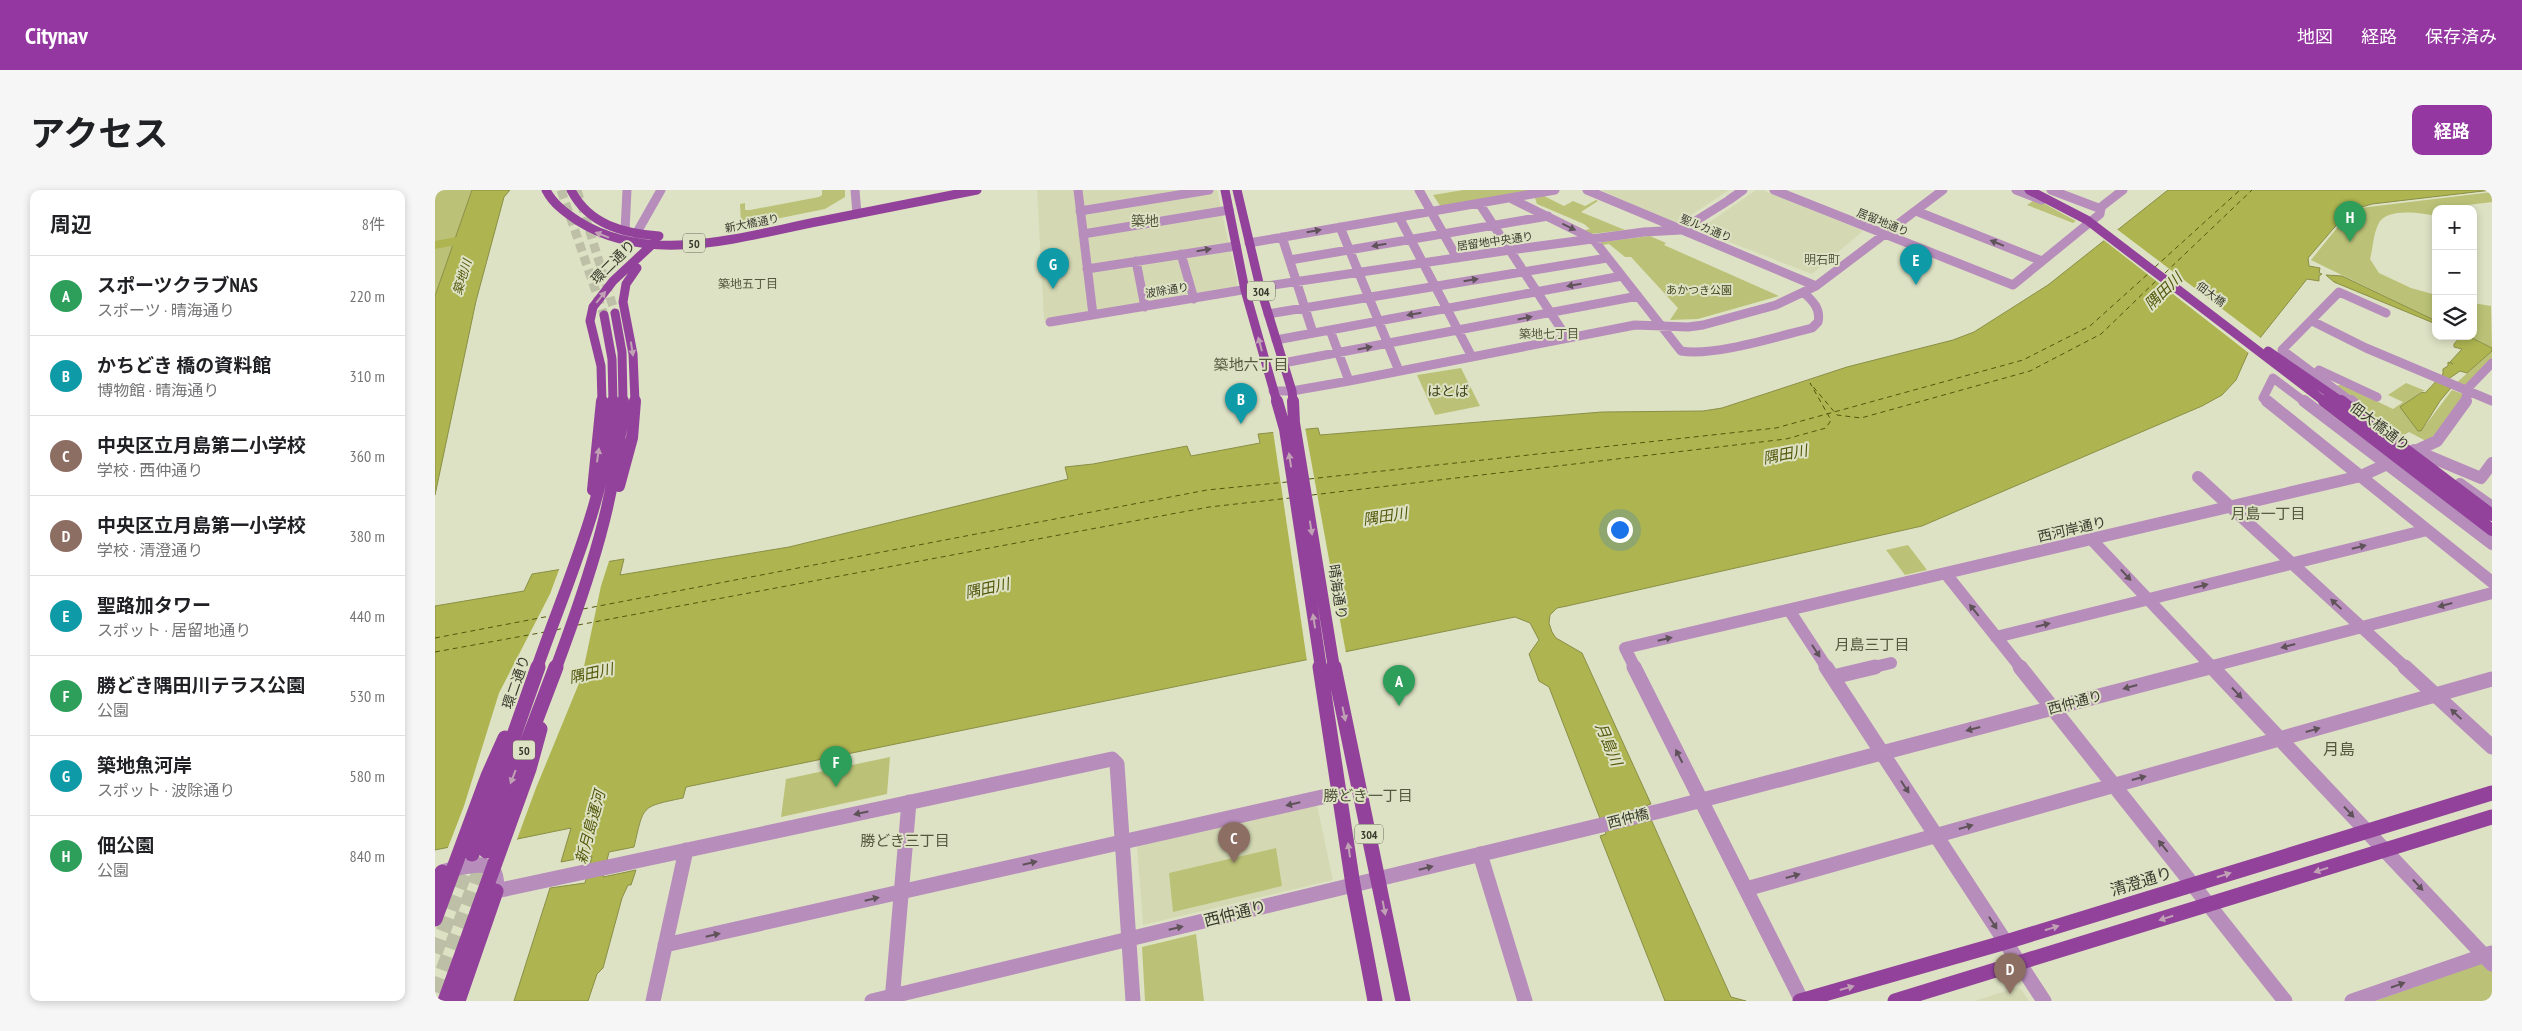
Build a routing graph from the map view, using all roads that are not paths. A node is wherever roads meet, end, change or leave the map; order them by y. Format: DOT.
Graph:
graph roads {
  1 [pos="546,190"];
  2 [pos="571,190"];
  3 [pos="627,190"];
  4 [pos="661,190"];
  5 [pos="855,190"];
  6 [pos="864,190"];
  7 [pos="947,190"];
  8 [pos="977,190"];
  9 [pos="1078,190"];
  10 [pos="1209,190"];
  11 [pos="1225,190"];
  12 [pos="1237,190"];
  13 [pos="1419,190"];
  14 [pos="1555,190"];
  15 [pos="1587,190"];
  16 [pos="1743,190"];
  17 [pos="1774,190"];
  18 [pos="1943,190"];
  19 [pos="2016,190"];
  20 [pos="2021,190"];
  21 [pos="2029,190"];
  22 [pos="2037,190"];
  23 [pos="2045,190"];
  24 [pos="2051,190"];
  25 [pos="2119,191"];
  26 [pos="2064,192"];
  27 [pos="1510,198"];
  28 [pos="1479,203"];
  29 [pos="861,210"];
  30 [pos="1229,210"];
  31 [pos="2101,210"];
  32 [pos="1080,211"];
  33 [pos="1433,211"];
  34 [pos="1916,211"];
  35 [pos="1399,216"];
  36 [pos="1548,216"];
  37 [pos="1655,220"];
  38 [pos="1494,226"];
  39 [pos="2085,226"];
  40 [pos="2099,226"];
  41 [pos="1340,227"];
  42 [pos="1681,230"];
  43 [pos="625,231"];
  44 [pos="1639,232"];
  45 [pos="637,234"];
  46 [pos="1083,234"];
  47 [pos="1445,234"];
  48 [pos="1885,234"];
  49 [pos="1282,237"];
  50 [pos="1593,239"];
  51 [pos="1412,240"];
  52 [pos="661,241"];
  53 [pos="1249,243"];
  54 [pos="2122,244"];
  55 [pos="1236,246"];
  56 [pos="1349,250"];
  57 [pos="1510,250"];
  58 [pos="1181,254"];
  59 [pos="1457,258"];
  60 [pos="1607,258"];
  61 [pos="1290,260"];
  62 [pos="1136,261"];
  63 [pos="2042,261"];
  64 [pos="1424,263"];
  65 [pos="1087,269"];
  66 [pos="1524,271"];
  67 [pos="1359,273"];
  68 [pos="1622,276"];
  69 [pos="1297,282"];
  70 [pos="1435,286"];
  71 [pos="1816,286"];
  72 [pos="1260,288"];
  73 [pos="1245,290"];
  74 [pos="1537,292"];
  75 [pos="1804,293"];
  76 [pos="1638,296"];
  77 [pos="1369,297"];
  78 [pos="1194,299"];
  79 [pos="1145,307"];
  80 [pos="1305,308"];
  81 [pos="1447,308"];
  82 [pos="1551,313"];
  83 [pos="2387,313"];
  84 [pos="1268,314"];
  85 [pos="1093,315"];
  86 [pos="1378,321"];
  87 [pos="2312,321"];
  88 [pos="1050,322"];
  89 [pos="1661,325"];
  90 [pos="1330,330"];
  91 [pos="1458,330"];
  92 [pos="1313,333"];
  93 [pos="1567,338"];
  94 [pos="1276,340"];
  95 [pos="1388,343"];
  96 [pos="2255,346"];
  97 [pos="1339,353"];
  98 [pos="1471,357"];
  99 [pos="2296,360"];
  100 [pos="1283,363"];
  101 [pos="2492,363"];
  102 [pos="1399,371"];
  103 [pos="1349,380"];
  104 [pos="1292,390"];
  105 [pos="1273,391"];
  106 [pos="2468,391"];
  107 [pos="2377,397"];
  108 [pos="2492,401"];
  109 [pos="1290,429"];
  110 [pos="2415,450"];
  111 [pos="2387,463"];
  112 [pos="2490,469"];
  113 [pos="2361,476"];
  114 [pos="2199,477"];
  115 [pos="2492,507"];
  116 [pos="2231,508"];
  117 [pos="2492,514"];
  118 [pos="606,519"];
  119 [pos="589,520"];
  120 [pos="2492,522"];
  121 [pos="2427,530"];
  122 [pos="2492,530"];
  123 [pos="2492,537"];
  124 [pos="2092,540"];
  125 [pos="2492,544"];
  126 [pos="2292,563"];
  127 [pos="1946,574"];
  128 [pos="2492,582"];
  129 [pos="2492,593"];
  130 [pos="2148,599"];
  131 [pos="1789,610"];
  132 [pos="2361,627"];
  133 [pos="1996,637"];
  134 [pos="562,650"];
  135 [pos="543,653"];
  136 [pos="1891,663"];
  137 [pos="2211,666"];
  138 [pos="1328,668"];
  139 [pos="1833,677"];
  140 [pos="2492,679"];
  141 [pos="2435,695"];
  142 [pos="2052,708"];
  143 [pos="2280,739"];
  144 [pos="2492,747"];
  145 [pos="1882,752"];
  146 [pos="2114,785"];
  147 [pos="1340,793"];
  148 [pos="2492,793"];
  149 [pos="1701,800"];
  150 [pos="909,802"];
  151 [pos="1658,811"];
  152 [pos="2492,816"];
  153 [pos="1599,826"];
  154 [pos="2367,831"];
  155 [pos="1936,835"];
  156 [pos="1123,842"];
  157 [pos="686,850"];
  158 [pos="2384,850"];
  159 [pos="486,851"];
  160 [pos="472,854"];
  161 [pos="1480,854"];
  162 [pos="438,873"];
  163 [pos="1378,879"];
  164 [pos="1353,885"];
  165 [pos="2193,885"];
  166 [pos="1746,889"];
  167 [pos="435,890"];
  168 [pos="496,891"];
  169 [pos="901,892"];
  170 [pos="2208,904"];
  171 [pos="435,919"];
  172 [pos="1129,939"];
  173 [pos="2006,942"];
  174 [pos="665,945"];
  175 [pos="2489,958"];
  176 [pos="2019,963"];
  177 [pos="892,999"];
  178 [pos="445,1001"];
  179 [pos="458,1001"];
  180 [pos="653,1001"];
  181 [pos="872,1001"];
  182 [pos="1133,1001"];
  183 [pos="1375,1001"];
  184 [pos="1403,1001"];
  185 [pos="1525,1001"];
  186 [pos="1801,1001"];
  187 [pos="1895,1001"];
  188 [pos="2044,1001"];
  189 [pos="2285,1001"];
  190 [pos="2352,1001"];
  52 -- 1 [label="main road, 新大橋通り / 50, one-way"];
  2 -- 43 [label="main road, 新大橋通り / 50"];
  3 -- 43 [label="street"];
  4 -- 45 [label="street"];
  5 -- 29 [label="street"];
  6 -- 29 [label="street"];
  7 -- 29 [label="main road, 新大橋通り / 50"];
  8 -- 29 [label="main road, 新大橋通り / 50"];
  9 -- 32 [label="street"];
  10 -- 32 [label="street"];
  11 -- 30 [label="main road, 晴海通り / 304"];
  12 -- 53 [label="main road, 晴海通り / 304"];
  13 -- 33 [label="street"];
  14 -- 27 [label="street"];
  15 -- 37 [label="street, 聖ルカ通り"];
  16 -- 42 [label="street, 居留地中央通り"];
  17 -- 48 [label="street, 居留地通り"];
  18 -- 34 [label="street"];
  19 -- 39 [label="street"];
  20 -- 54 [label="main road"];
  21 -- 40 [label="main road"];
  22 -- 40 [label="main road"];
  23 -- 54 [label="main road"];
  24 -- 26 [label="street"];
  25 -- 31 [label="street"];
  26 -- 31 [label="street"];
  27 -- 28 [label="street"];
  27 -- 36 [label="street"];
  28 -- 33 [label="street"];
  28 -- 38 [label="street"];
  29 -- 52 [label="main road, 新大橋通り / 50"];
  30 -- 46 [label="street"];
  30 -- 55 [label="main road, 晴海通り / 304"];
  31 -- 39 [label="street"];
  32 -- 46 [label="street"];
  33 -- 35 [label="street"];
  33 -- 47 [label="street"];
  34 -- 48 [label="street"];
  63 -- 34 [label="street, one-way"];
  35 -- 41 [label="street"];
  35 -- 51 [label="street"];
  36 -- 38 [label="street"];
  36 -- 50 [label="street, one-way"];
  37 -- 42 [label="street, 聖ルカ通り"];
  37 -- 44 [label="street"];
  38 -- 47 [label="street"];
  38 -- 57 [label="street"];
  39 -- 63 [label="street"];
  40 -- 54 [label="main road, 佃大橋"];
  49 -- 41 [label="street, one-way"];
  41 -- 56 [label="street"];
  42 -- 44 [label="street, 居留地中央通り"];
  42 -- 71 [label="street, 聖ルカ通り"];
  43 -- 45 [label="main road, 新大橋通り / 50"];
  44 -- 50 [label="street, 居留地中央通り"];
  45 -- 52 [label="main road, 新大橋通り / 50"];
  46 -- 65 [label="street"];
  47 -- 51 [label="street"];
  47 -- 59 [label="street"];
  48 -- 63 [label="street, 居留地通り"];
  48 -- 71 [label="street"];
  49 -- 53 [label="street"];
  49 -- 61 [label="street"];
  50 -- 57 [label="street, 居留地中央通り"];
  50 -- 60 [label="street"];
  51 -- 56 [label="street, one-way"];
  51 -- 64 [label="street"];
  52 -- 118 [label="main road, 環二通り / 50, one-way"];
  119 -- 52 [label="main road, 環二通り / 50, one-way"];
  53 -- 72 [label="main road, 晴海通り / 304"];
  54 -- 96 [label="main road, 佃大橋"];
  58 -- 55 [label="street, one-way"];
  55 -- 73 [label="main road, 晴海通り / 304"];
  56 -- 61 [label="street"];
  56 -- 67 [label="street"];
  57 -- 59 [label="street, 居留地中央通り"];
  57 -- 66 [label="street"];
  58 -- 62 [label="street"];
  58 -- 78 [label="street"];
  59 -- 64 [label="street, 居留地中央通り"];
  60 -- 66 [label="street"];
  60 -- 68 [label="street"];
  61 -- 69 [label="street"];
  62 -- 65 [label="street"];
  62 -- 79 [label="street"];
  64 -- 67 [label="street, 居留地中央通り"];
  64 -- 70 [label="street"];
  65 -- 85 [label="street"];
  70 -- 66 [label="street, one-way"];
  66 -- 74 [label="street"];
  67 -- 69 [label="street, 居留地中央通り"];
  67 -- 77 [label="street"];
  68 -- 74 [label="street, one-way"];
  68 -- 76 [label="street"];
  69 -- 72 [label="street, 居留地中央通り"];
  69 -- 80 [label="street"];
  70 -- 77 [label="street"];
  70 -- 81 [label="street"];
  71 -- 75 [label="street"];
  72 -- 73 [label="street, 波除通り"];
  72 -- 84 [label="main road, 晴海通り / 304"];
  73 -- 78 [label="street, 波除通り"];
  105 -- 73 [label="main road, 晴海通り / 304, one-way"];
  74 -- 81 [label="street"];
  74 -- 82 [label="street"];
  75 -- 89 [label="street"];
  75 -- 89 [label="street"];
  76 -- 82 [label="street"];
  76 -- 89 [label="street"];
  77 -- 80 [label="street"];
  77 -- 86 [label="street"];
  78 -- 79 [label="street, 波除通り"];
  79 -- 85 [label="street, 波除通り"];
  80 -- 84 [label="street"];
  80 -- 92 [label="street"];
  81 -- 86 [label="street, one-way"];
  81 -- 91 [label="street"];
  91 -- 82 [label="street, one-way"];
  82 -- 93 [label="street"];
  83 -- 87 [label="street"];
  84 -- 94 [label="main road, 晴海通り / 304"];
  85 -- 88 [label="street, 波除通り"];
  86 -- 90 [label="street"];
  86 -- 95 [label="street"];
  87 -- 99 [label="street"];
  87 -- 106 [label="street"];
  89 -- 93 [label="street"];
  90 -- 92 [label="street"];
  90 -- 97 [label="street"];
  91 -- 95 [label="street"];
  91 -- 98 [label="street"];
  92 -- 94 [label="street"];
  93 -- 98 [label="street"];
  94 -- 100 [label="main road, 晴海通り / 304"];
  97 -- 95 [label="street, one-way"];
  95 -- 102 [label="street"];
  96 -- 117 [label="main road"];
  96 -- 120 [label="main road, 佃大橋通り"];
  96 -- 122 [label="main road, 佃大橋通り"];
  96 -- 123 [label="main road"];
  97 -- 100 [label="street"];
  97 -- 103 [label="street"];
  98 -- 102 [label="street"];
  99 -- 107 [label="street"];
  99 -- 110 [label="street"];
  100 -- 104 [label="main road, 晴海通り / 304"];
  101 -- 106 [label="street, 西河岸通り"];
  102 -- 103 [label="street"];
  103 -- 104 [label="street"];
  104 -- 105 [label="street"];
  104 -- 109 [label="main road, 晴海通り / 304"];
  105 -- 109 [label="main road, 晴海通り / 304"];
  106 -- 108 [label="street"];
  106 -- 110 [label="street, 西河岸通り"];
  109 -- 138 [label="main road, 晴海通り / 304"];
  110 -- 111 [label="street, 西河岸通り"];
  110 -- 112 [label="street"];
  110 -- 115 [label="street"];
  111 -- 113 [label="street, 西河岸通り"];
  111 -- 113 [label="street"];
  111 -- 125 [label="street"];
  113 -- 116 [label="street, 西河岸通り"];
  113 -- 121 [label="street"];
  114 -- 116 [label="street"];
  116 -- 124 [label="street, 西河岸通り"];
  116 -- 126 [label="street"];
  118 -- 119 [label="main road, 環二通り"];
  118 -- 134 [label="main road, 環二通り / 50"];
  119 -- 135 [label="main road, 環二通り / 50"];
  126 -- 121 [label="street, one-way"];
  121 -- 128 [label="street"];
  124 -- 127 [label="street, 西河岸通り"];
  124 -- 130 [label="street, one-way"];
  130 -- 126 [label="street, one-way"];
  132 -- 126 [label="street, one-way"];
  127 -- 131 [label="street, 西河岸通り"];
  133 -- 127 [label="street, one-way"];
  129 -- 132 [label="street, 西仲通り, one-way"];
  133 -- 130 [label="street, one-way"];
  130 -- 137 [label="street"];
  131 -- 139 [label="street, one-way"];
  149 -- 131 [label="street, 西河岸通り, one-way"];
  132 -- 137 [label="street, 西仲通り, one-way"];
  132 -- 141 [label="street"];
  133 -- 142 [label="street"];
  134 -- 159 [label="main road, 環二通り / 50, one-way"];
  134 -- 178 [label="main road, 50"];
  135 -- 160 [label="main road, 環二通り / 50"];
  135 -- 171 [label="main road, 50"];
  136 -- 139 [label="street"];
  137 -- 142 [label="street, 西仲通り, one-way"];
  137 -- 143 [label="street, one-way"];
  138 -- 147 [label="main road, 晴海通り / 304"];
  138 -- 163 [label="main road, 晴海通り / 304, one-way"];
  139 -- 145 [label="street"];
  140 -- 141 [label="street"];
  143 -- 141 [label="street, one-way"];
  144 -- 141 [label="street, one-way"];
  142 -- 145 [label="street, 西仲通り, one-way"];
  142 -- 146 [label="street"];
  146 -- 143 [label="street, one-way"];
  143 -- 154 [label="street, one-way"];
  145 -- 149 [label="street, 西仲通り"];
  145 -- 155 [label="street, one-way"];
  155 -- 146 [label="street, one-way"];
  165 -- 146 [label="street, one-way"];
  147 -- 156 [label="street, one-way"];
  164 -- 147 [label="main road, 晴海通り / 304, one-way"];
  148 -- 154 [label="main road, 清澄通り"];
  149 -- 151 [label="street, 西仲通り"];
  149 -- 166 [label="street"];
  150 -- 156 [label="street"];
  150 -- 157 [label="street, one-way"];
  150 -- 169 [label="street"];
  151 -- 153 [label="street, 西仲橋"];
  152 -- 158 [label="main road"];
  153 -- 161 [label="street, 西仲通り"];
  154 -- 158 [label="street"];
  165 -- 154 [label="main road, 清澄通り, one-way"];
  166 -- 155 [label="street, one-way"];
  155 -- 173 [label="street, one-way"];
  169 -- 156 [label="street, one-way"];
  156 -- 172 [label="street"];
  157 -- 168 [label="street"];
  157 -- 174 [label="street"];
  158 -- 170 [label="main road, one-way"];
  158 -- 175 [label="street, one-way"];
  163 -- 161 [label="street, 西仲通り, one-way"];
  161 -- 185 [label="street"];
  162 -- 167 [label="main road"];
  162 -- 168 [label="street"];
  163 -- 164 [label="street, 西仲通り"];
  163 -- 184 [label="main road, 晴海通り / 304, one-way"];
  172 -- 164 [label="street, 西仲通り, one-way"];
  164 -- 183 [label="main road, 晴海通り / 304"];
  165 -- 170 [label="street"];
  173 -- 165 [label="main road, 清澄通り, one-way"];
  166 -- 186 [label="street"];
  168 -- 179 [label="main road"];
  174 -- 169 [label="street, one-way"];
  169 -- 177 [label="street"];
  170 -- 176 [label="main road, one-way"];
  170 -- 189 [label="street"];
  172 -- 177 [label="street, 西仲通り"];
  172 -- 182 [label="street"];
  173 -- 176 [label="street"];
  186 -- 173 [label="main road, 清澄通り, one-way"];
  174 -- 180 [label="street"];
  190 -- 175 [label="street, one-way"];
  176 -- 187 [label="main road"];
  176 -- 188 [label="street"];
  177 -- 181 [label="street, 西仲通り"];
}
